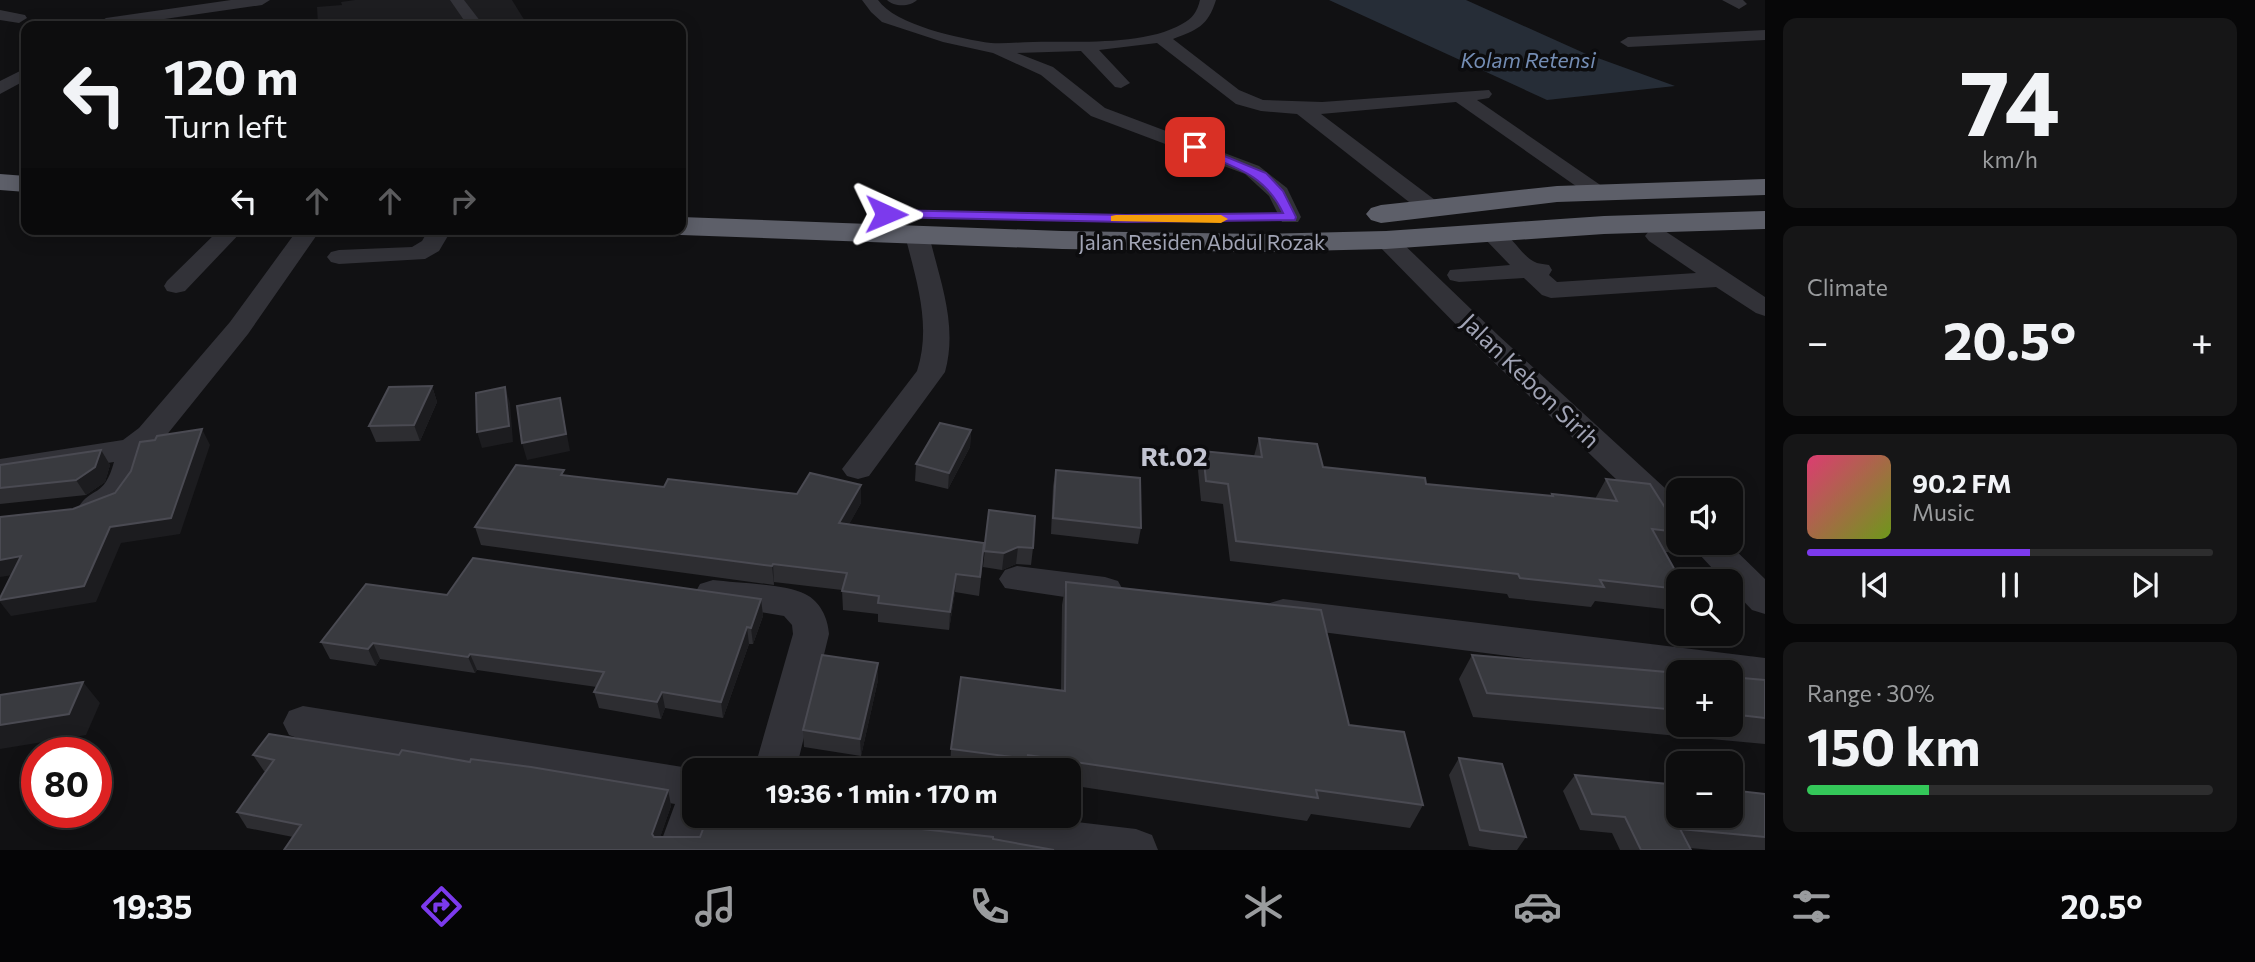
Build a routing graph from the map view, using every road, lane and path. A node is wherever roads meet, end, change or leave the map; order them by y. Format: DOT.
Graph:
graph roads {
  1 [pos="13,0"];
  2 [pos="262,0"];
  3 [pos="870,0"];
  4 [pos="895,0"];
  5 [pos="909,0"];
  6 [pos="1208,0"];
  7 [pos="131,1"];
  8 [pos="457,1"];
  9 [pos="0,4"];
  10 [pos="0,15"];
  11 [pos="19,18"];
  12 [pos="108,21"];
  13 [pos="128,21"];
  14 [pos="472,21"];
  15 [pos="1765,36"];
  16 [pos="1161,38"];
  17 [pos="1628,42"];
  18 [pos="1086,46"];
  19 [pos="988,48"];
  20 [pos="21,76"];
  21 [pos="1121,83"];
  22 [pos="0,89"];
  23 [pos="1483,94"];
  24 [pos="1459,96"];
  25 [pos="1303,109"];
  26 [pos="0,183"];
  27 [pos="21,184"];
  28 [pos="1765,187"];
  29 [pos="1601,192"];
  30 [pos="1765,200"];
  31 [pos="0,202"];
  32 [pos="21,203"];
  33 [pos="1431,208"];
  34 [pos="686,209"];
  35 [pos="1290,217"];
  36 [pos="1765,220"];
  37 [pos="686,226"];
  38 [pos="1383,227"];
  39 [pos="1765,232"];
  40 [pos="227,235"];
  41 [pos="306,235"];
  42 [pos="437,235"];
  43 [pos="917,235"];
  44 [pos="1657,236"];
  45 [pos="1419,238"];
  46 [pos="1496,238"];
  47 [pos="339,257"];
  48 [pos="1694,260"];
  49 [pos="1529,271"];
  50 [pos="1459,275"];
  51 [pos="1721,279"];
  52 [pos="176,286"];
  53 [pos="1765,308"];
  54 [pos="133,448"];
  55 [pos="0,469"];
  56 [pos="858,469"];
  57 [pos="1666,508"];
  58 [pos="61,513"];
  59 [pos="1721,555"];
  60 [pos="1017,579"];
  61 [pos="1758,586"];
  62 [pos="682,588"];
  63 [pos="1142,595"];
  64 [pos="1252,609"];
  65 [pos="1765,674"];
  66 [pos="303,723"];
  67 [pos="778,758"];
  68 [pos="682,786"];
  69 [pos="688,828"];
  70 [pos="926,828"];
  71 [pos="992,842"];
  72 [pos="680,850"];
  73 [pos="1136,850"];
  1 -- 9 [label="street"];
  2 -- 13 [label="street"];
  3 -- 19 [label="street"];
  4 -- 5 [label="street"];
  6 -- 16 [label="street"];
  7 -- 12 [label="street"];
  8 -- 14 [label="street"];
  10 -- 11 [label="street"];
  15 -- 17 [label="street"];
  16 -- 18 [label="street"];
  16 -- 25 [label="street"];
  18 -- 19 [label="street"];
  18 -- 21 [label="street"];
  19 -- 35 [label="street"];
  20 -- 22 [label="street"];
  23 -- 24 [label="street"];
  24 -- 25 [label="street"];
  24 -- 29 [label="street"];
  25 -- 33 [label="street"];
  26 -- 27 [label="highway"];
  28 -- 29 [label="highway"];
  29 -- 33 [label="highway"];
  30 -- 38 [label="highway, Jalan Residen Abdul Rozak"];
  31 -- 32 [label="highway"];
  33 -- 38 [label="highway"];
  34 -- 35 [label="highway, Jalan Residen Abdul Rozak"];
  35 -- 38 [label="highway, Jalan Residen Abdul Rozak"];
  36 -- 45 [label="highway, Jalan Residen Abdul Rozak"];
  37 -- 43 [label="highway, Jalan Residen Abdul Rozak"];
  38 -- 43 [label="highway, Jalan Residen Abdul Rozak"];
  38 -- 45 [label="highway, Jalan Residen Abdul Rozak"];
  38 -- 57 [label="street, Jalan Kebon Sirih"];
  39 -- 44 [label="highway"];
  40 -- 52 [label="street"];
  41 -- 54 [label="street"];
  42 -- 47 [label="street"];
  43 -- 56 [label="street"];
  44 -- 46 [label="highway"];
  44 -- 48 [label="street"];
  45 -- 46 [label="highway"];
  46 -- 49 [label="street"];
  48 -- 49 [label="street"];
  48 -- 51 [label="street"];
  49 -- 50 [label="street"];
  49 -- 51 [label="street"];
  51 -- 53 [label="street"];
  54 -- 55 [label="street"];
  54 -- 58 [label="street"];
  59 -- 61 [label="street"];
  60 -- 63 [label="street"];
  62 -- 67 [label="street"];
  64 -- 65 [label="street"];
  66 -- 68 [label="street"];
  69 -- 72 [label="street"];
  70 -- 71 [label="street"];
  71 -- 73 [label="street"];
}
